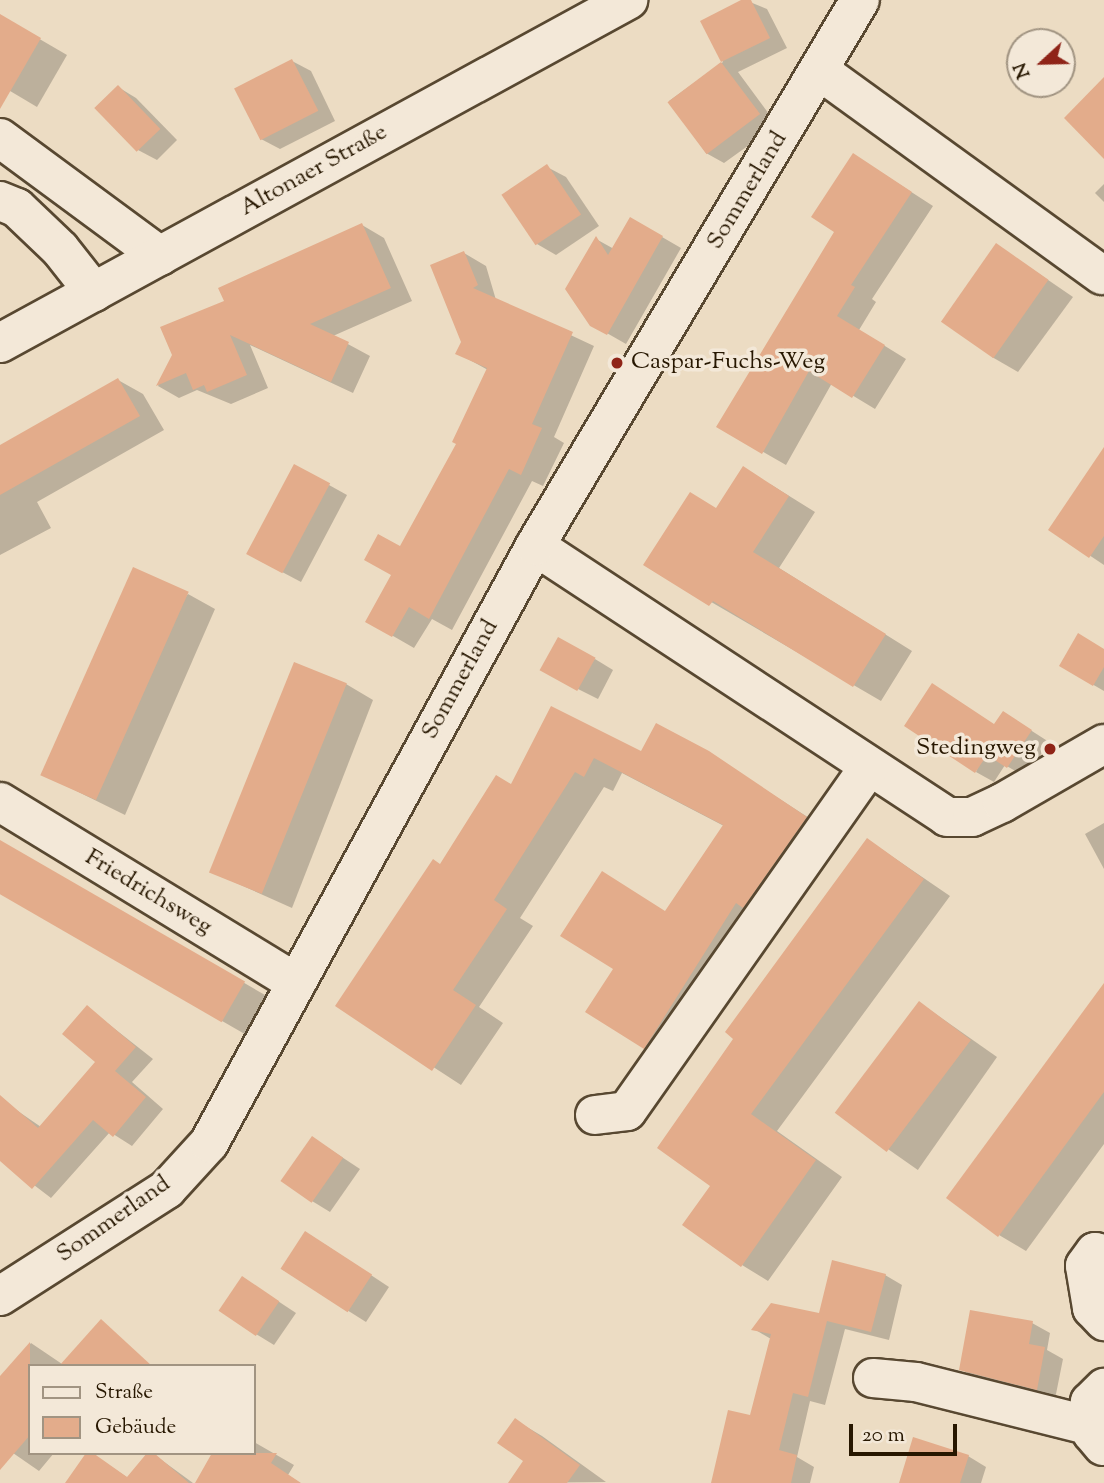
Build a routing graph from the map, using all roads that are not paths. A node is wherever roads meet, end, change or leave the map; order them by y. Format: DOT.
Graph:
graph roads {
  1 [pos="628,0"];
  2 [pos="860,0"];
  3 [pos="820,71"];
  4 [pos="0,138"];
  5 [pos="0,201"];
  6 [pos="160,256"];
  7 [pos="1102,275"];
  8 [pos="94,292"];
  9 [pos="0,343"];
  10 [pos="534,546"];
  11 [pos="1104,744"];
  12 [pos="869,767"];
  13 [pos="0,802"];
  14 [pos="296,983"];
  15 [pos="595,1115"];
  16 [pos="1104,1254"];
  17 [pos="0,1296"];
  18 [pos="1104,1321"];
  19 [pos="873,1378"];
  20 [pos="1104,1388"];
  21 [pos="1098,1437"];
  1 -- 6 [label="street, Altonaer Straße"];
  2 -- 3 [label="street, Sommerland"];
  3 -- 7 [label="street"];
  3 -- 10 [label="street, Sommerland"];
  4 -- 6 [label="street"];
  5 -- 8 [label="street"];
  6 -- 8 [label="street, Altonaer Straße"];
  8 -- 9 [label="street, Altonaer Straße"];
  10 -- 12 [label="street"];
  10 -- 14 [label="street, Sommerland"];
  11 -- 12 [label="street"];
  12 -- 15 [label="street"];
  13 -- 14 [label="street, Friedrichsweg"];
  14 -- 17 [label="street, Sommerland"];
  16 -- 18 [label="street"];
  19 -- 21 [label="street"];
  20 -- 21 [label="street"];
}
